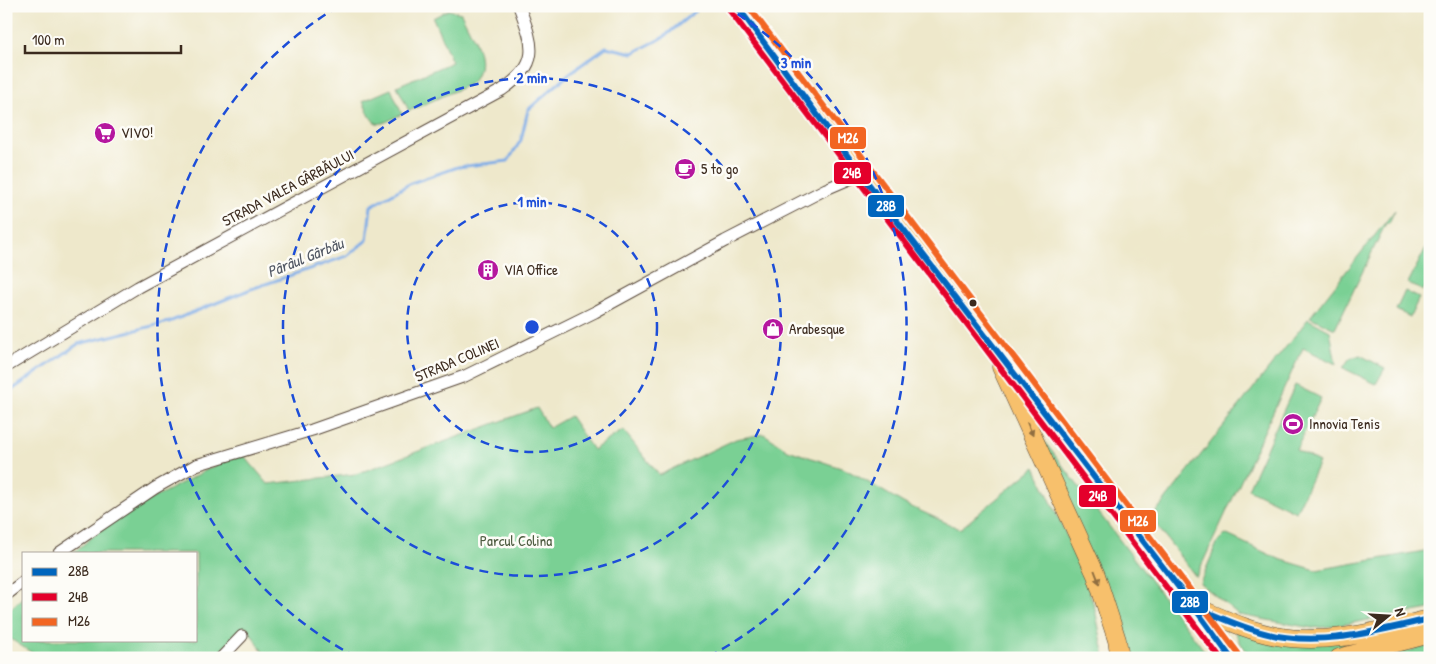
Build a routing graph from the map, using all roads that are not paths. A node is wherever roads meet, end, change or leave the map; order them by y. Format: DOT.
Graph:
graph roads {
  1 [pos="519,6"];
  2 [pos="737,6"];
  3 [pos="861,174"];
  4 [pos="987,337"];
  5 [pos="6,367"];
  6 [pos="60,552"];
  7 [pos="22,583"];
  8 [pos="6,595"];
  9 [pos="1194,606"];
  10 [pos="1430,619"];
  11 [pos="1430,634"];
  12 [pos="242,636"];
  13 [pos="222,658"];
  14 [pos="1120,658"];
  15 [pos="1231,658"];
  16 [pos="1340,658"];
  1 -- 5 [label="street, STRADA VALEA GÂRBĂULUI"];
  2 -- 3 [label="main road"];
  3 -- 4 [label="main road"];
  3 -- 6 [label="street, STRADA COLINEI"];
  4 -- 9 [label="main road"];
  4 -- 14 [label="main road, one-way"];
  7 -- 8 [label="street"];
  9 -- 10 [label="main road"];
  9 -- 15 [label="main road"];
  11 -- 16 [label="main road"];
  12 -- 13 [label="street"];
}
